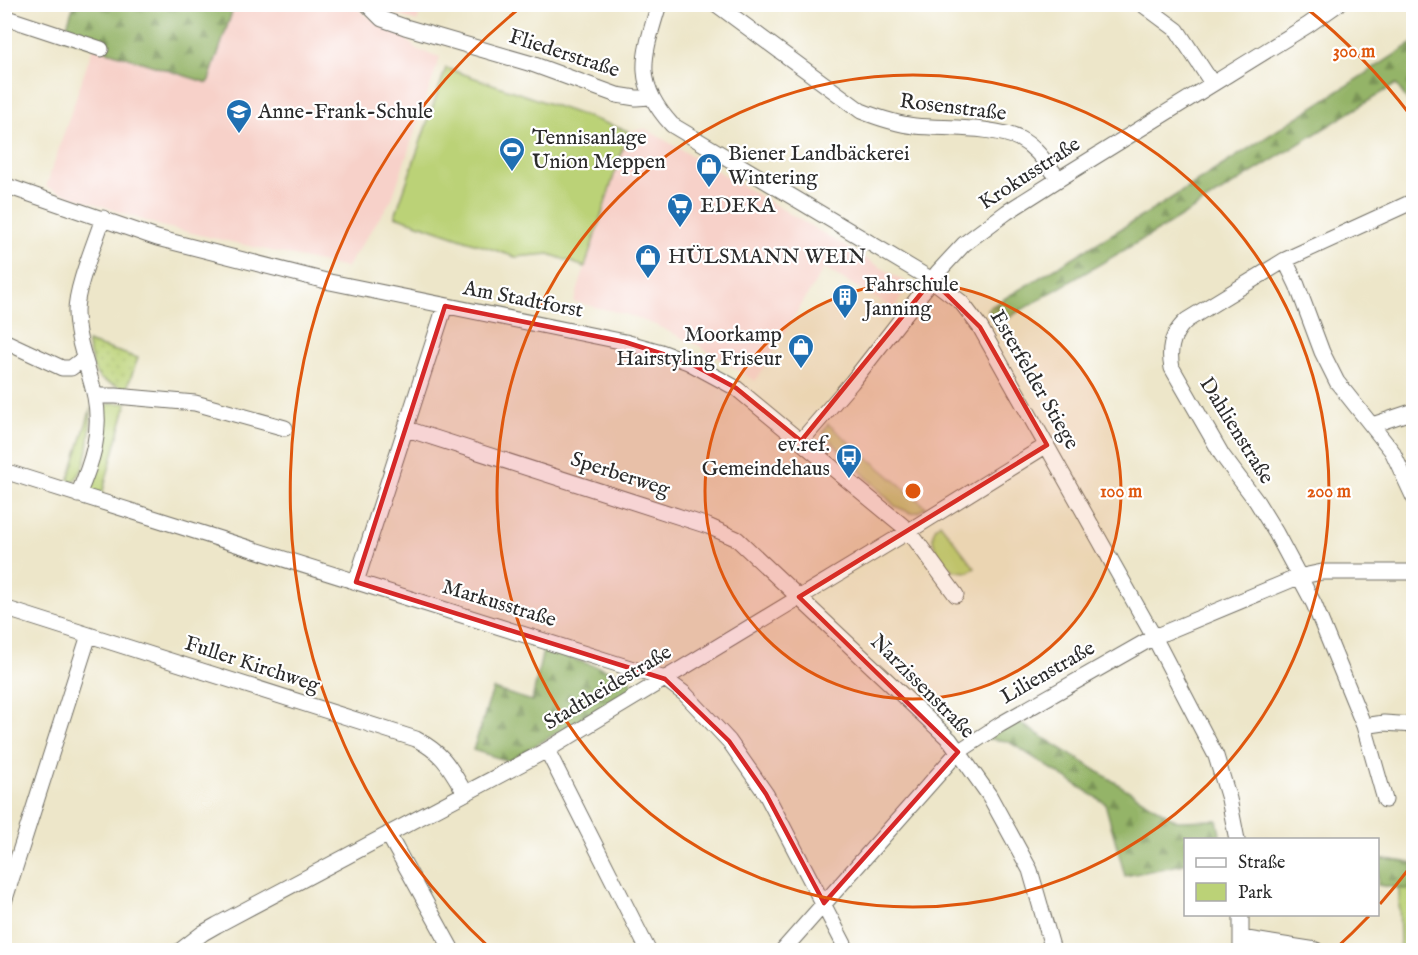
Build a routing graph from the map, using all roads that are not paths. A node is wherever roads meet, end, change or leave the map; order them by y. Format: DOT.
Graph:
graph roads {
  1 [pos="367,4"];
  2 [pos="659,4"];
  3 [pos="716,4"];
  4 [pos="1142,4"];
  5 [pos="1338,4"];
  6 [pos="4,17"];
  7 [pos="101,49"];
  8 [pos="1212,83"];
  9 [pos="651,97"];
  10 [pos="1059,179"];
  11 [pos="4,185"];
  12 [pos="1413,201"];
  13 [pos="102,218"];
  14 [pos="1285,260"];
  15 [pos="932,280"];
  16 [pos="445,306"];
  17 [pos="4,341"];
  18 [pos="83,359"];
  19 [pos="94,396"];
  20 [pos="1413,411"];
  21 [pos="1372,425"];
  22 [pos="285,428"];
  23 [pos="407,429"];
  24 [pos="801,441"];
  25 [pos="1047,445"];
  26 [pos="4,471"];
  27 [pos="78,495"];
  28 [pos="1413,498"];
  29 [pos="909,531"];
  30 [pos="1413,572"];
  31 [pos="1298,577"];
  32 [pos="356,582"];
  33 [pos="957,595"];
  34 [pos="800,597"];
  35 [pos="4,608"];
  36 [pos="89,635"];
  37 [pos="1154,637"];
  38 [pos="665,679"];
  39 [pos="1413,725"];
  40 [pos="1364,726"];
  41 [pos="547,750"];
  42 [pos="958,752"];
  43 [pos="465,793"];
  44 [pos="1385,800"];
  45 [pos="388,834"];
  46 [pos="1237,838"];
  47 [pos="4,902"];
  48 [pos="824,903"];
  49 [pos="1241,916"];
  50 [pos="1241,944"];
  51 [pos="642,949"];
  52 [pos="182,951"];
  53 [pos="453,951"];
  54 [pos="783,951"];
  55 [pos="847,951"];
  56 [pos="1053,951"];
  57 [pos="1316,951"];
  1 -- 9 [label="street, Fliederstraße"];
  2 -- 9 [label="street, Esterfelder Stiege"];
  3 -- 10 [label="street, Rosenstraße"];
  4 -- 8 [label="street"];
  5 -- 8 [label="street, Krokusstraße"];
  6 -- 7 [label="street"];
  8 -- 10 [label="street, Krokusstraße"];
  9 -- 15 [label="street, Esterfelder Stiege"];
  10 -- 15 [label="street, Krokusstraße"];
  11 -- 13 [label="street, Am Stadtforst"];
  12 -- 14 [label="street, Dahlienstraße"];
  13 -- 16 [label="street, Am Stadtforst"];
  13 -- 18 [label="street"];
  14 -- 21 [label="street"];
  14 -- 31 [label="street, Dahlienstraße"];
  15 -- 24 [label="street, Krokusstraße"];
  15 -- 25 [label="street, Esterfelder Stiege"];
  16 -- 23 [label="street"];
  16 -- 24 [label="street, Am Stadtforst"];
  17 -- 18 [label="street"];
  18 -- 19 [label="street"];
  19 -- 22 [label="street"];
  19 -- 27 [label="street"];
  20 -- 21 [label="street"];
  21 -- 28 [label="street"];
  23 -- 32 [label="street"];
  23 -- 34 [label="street, Sperberweg"];
  24 -- 29 [label="street, Am Stadtforst"];
  25 -- 29 [label="street, Stadtheidestraße"];
  25 -- 37 [label="street, Esterfelder Stiege"];
  26 -- 27 [label="street, Markusstraße"];
  27 -- 32 [label="street, Markusstraße"];
  29 -- 33 [label="street, Am Stadtforst"];
  29 -- 34 [label="street, Stadtheidestraße"];
  30 -- 31 [label="street, Lilienstraße"];
  31 -- 37 [label="street, Lilienstraße"];
  31 -- 40 [label="street, Dahlienstraße"];
  32 -- 38 [label="street, Markusstraße"];
  34 -- 38 [label="street, Stadtheidestraße"];
  34 -- 42 [label="street, Narzissenstraße"];
  35 -- 36 [label="street, Fuller Kirchweg"];
  36 -- 43 [label="street, Fuller Kirchweg"];
  36 -- 47 [label="street"];
  37 -- 42 [label="street, Lilienstraße"];
  37 -- 46 [label="street, Esterfelder Stiege"];
  38 -- 41 [label="street, Stadtheidestraße"];
  38 -- 48 [label="street, Markusstraße"];
  39 -- 40 [label="street"];
  40 -- 44 [label="street, Dahlienstraße"];
  41 -- 43 [label="street, Stadtheidestraße"];
  41 -- 51 [label="street"];
  42 -- 48 [label="street, Lilienstraße"];
  42 -- 56 [label="street, Narzissenstraße"];
  43 -- 45 [label="street, Stadtheidestraße"];
  45 -- 52 [label="street, Stadtheidestraße"];
  45 -- 53 [label="street"];
  48 -- 54 [label="street, Lilienstraße"];
  48 -- 55 [label="street, Markusstraße"];
  49 -- 50 [label="street"];
  50 -- 57 [label="street"];
}
